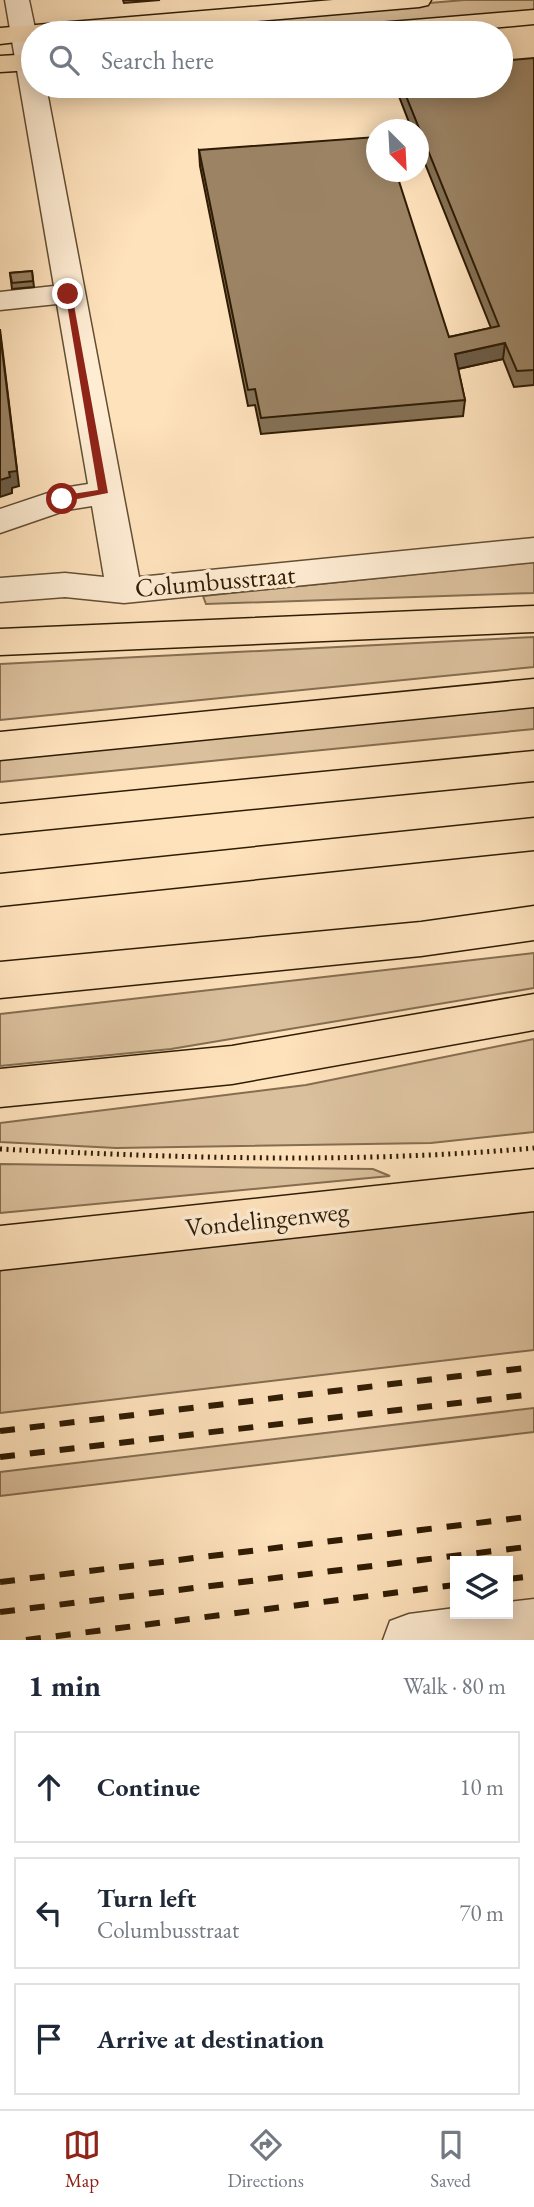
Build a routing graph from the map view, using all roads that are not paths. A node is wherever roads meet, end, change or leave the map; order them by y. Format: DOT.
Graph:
graph roads {
  1 [pos="17,0"];
  2 [pos="419,0"];
  3 [pos="534,18"];
  4 [pos="242,21"];
  5 [pos="498,21"];
  6 [pos="21,38"];
  7 [pos="31,98"];
  8 [pos="68,294"];
  9 [pos="0,301"];
  10 [pos="103,493"];
  11 [pos="0,521"];
  12 [pos="534,550"];
  13 [pos="0,590"];
  14 [pos="124,591"];
  15 [pos="534,619"];
  16 [pos="0,642"];
  17 [pos="534,693"];
  18 [pos="0,746"];
  19 [pos="534,766"];
  20 [pos="0,819"];
  21 [pos="534,834"];
  22 [pos="0,890"];
  23 [pos="534,923"];
  24 [pos="0,980"];
  25 [pos="534,1012"];
  26 [pos="0,1088"];
  27 [pos="534,1190"];
  28 [pos="0,1248"];
  29 [pos="534,1625"];
  30 [pos="409,1640"];
  1 -- 6 [label="street, Columbusstraat"];
  2 -- 4 [label="main road"];
  3 -- 5 [label="main road"];
  7 -- 8 [label="street, Columbusstraat"];
  8 -- 9 [label="street"];
  8 -- 10 [label="street, Columbusstraat"];
  10 -- 11 [label="street"];
  10 -- 14 [label="street, Columbusstraat"];
  12 -- 14 [label="street, Columbusstraat"];
  13 -- 14 [label="street"];
  15 -- 16 [label="main road"];
  17 -- 18 [label="main road"];
  19 -- 20 [label="main road"];
  21 -- 22 [label="main road"];
  23 -- 24 [label="main road"];
  25 -- 26 [label="main road"];
  27 -- 28 [label="main road, Vondelingenweg"];
  29 -- 30 [label="street"];
}
